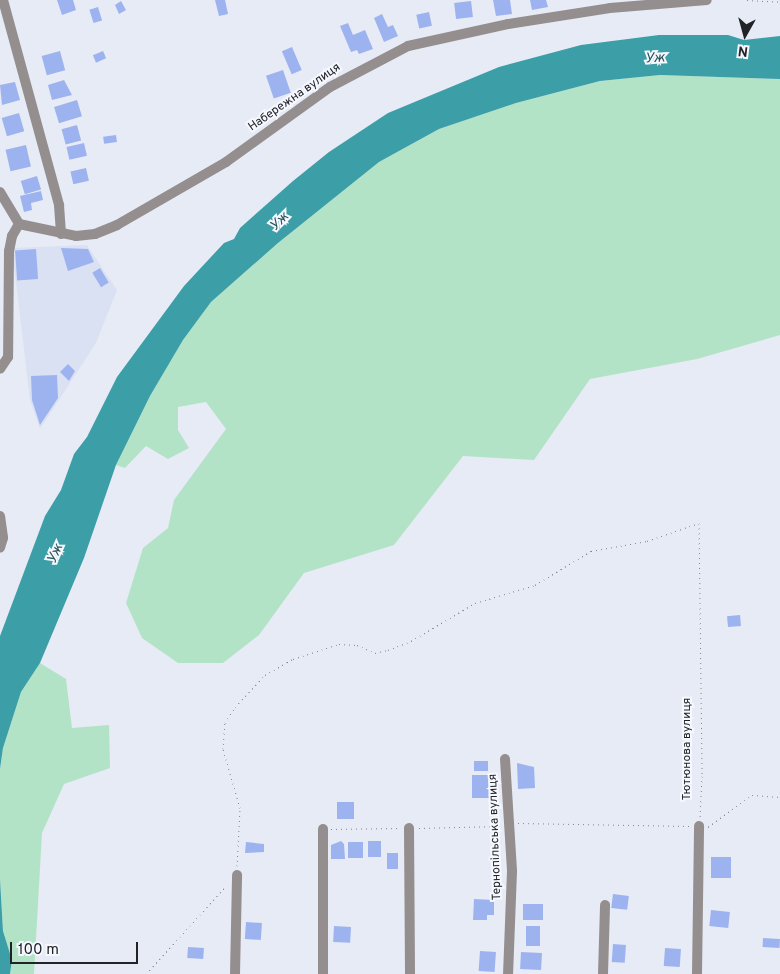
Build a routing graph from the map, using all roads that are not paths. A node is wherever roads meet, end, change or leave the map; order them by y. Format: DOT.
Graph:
graph roads {
  1 [pos="3,0"];
  2 [pos="707,0"];
  3 [pos="0,192"];
  4 [pos="19,224"];
  5 [pos="61,234"];
  6 [pos="0,369"];
  7 [pos="0,516"];
  8 [pos="0,548"];
  9 [pos="505,759"];
  10 [pos="699,826"];
  11 [pos="410,828"];
  12 [pos="323,829"];
  13 [pos="237,875"];
  14 [pos="605,905"];
  15 [pos="235,974"];
  16 [pos="324,974"];
  17 [pos="410,974"];
  18 [pos="508,974"];
  19 [pos="603,974"];
  20 [pos="697,974"];
  1 -- 5 [label="street"];
  2 -- 5 [label="street, Набережна вулиця"];
  3 -- 4 [label="street"];
  4 -- 5 [label="street, Набережна вулиця"];
  4 -- 6 [label="street"];
  7 -- 8 [label="street"];
  9 -- 18 [label="street, Тернопільська вулиця"];
  10 -- 20 [label="street"];
  11 -- 17 [label="street"];
  12 -- 16 [label="street"];
  13 -- 15 [label="street"];
  14 -- 19 [label="street"];
}
